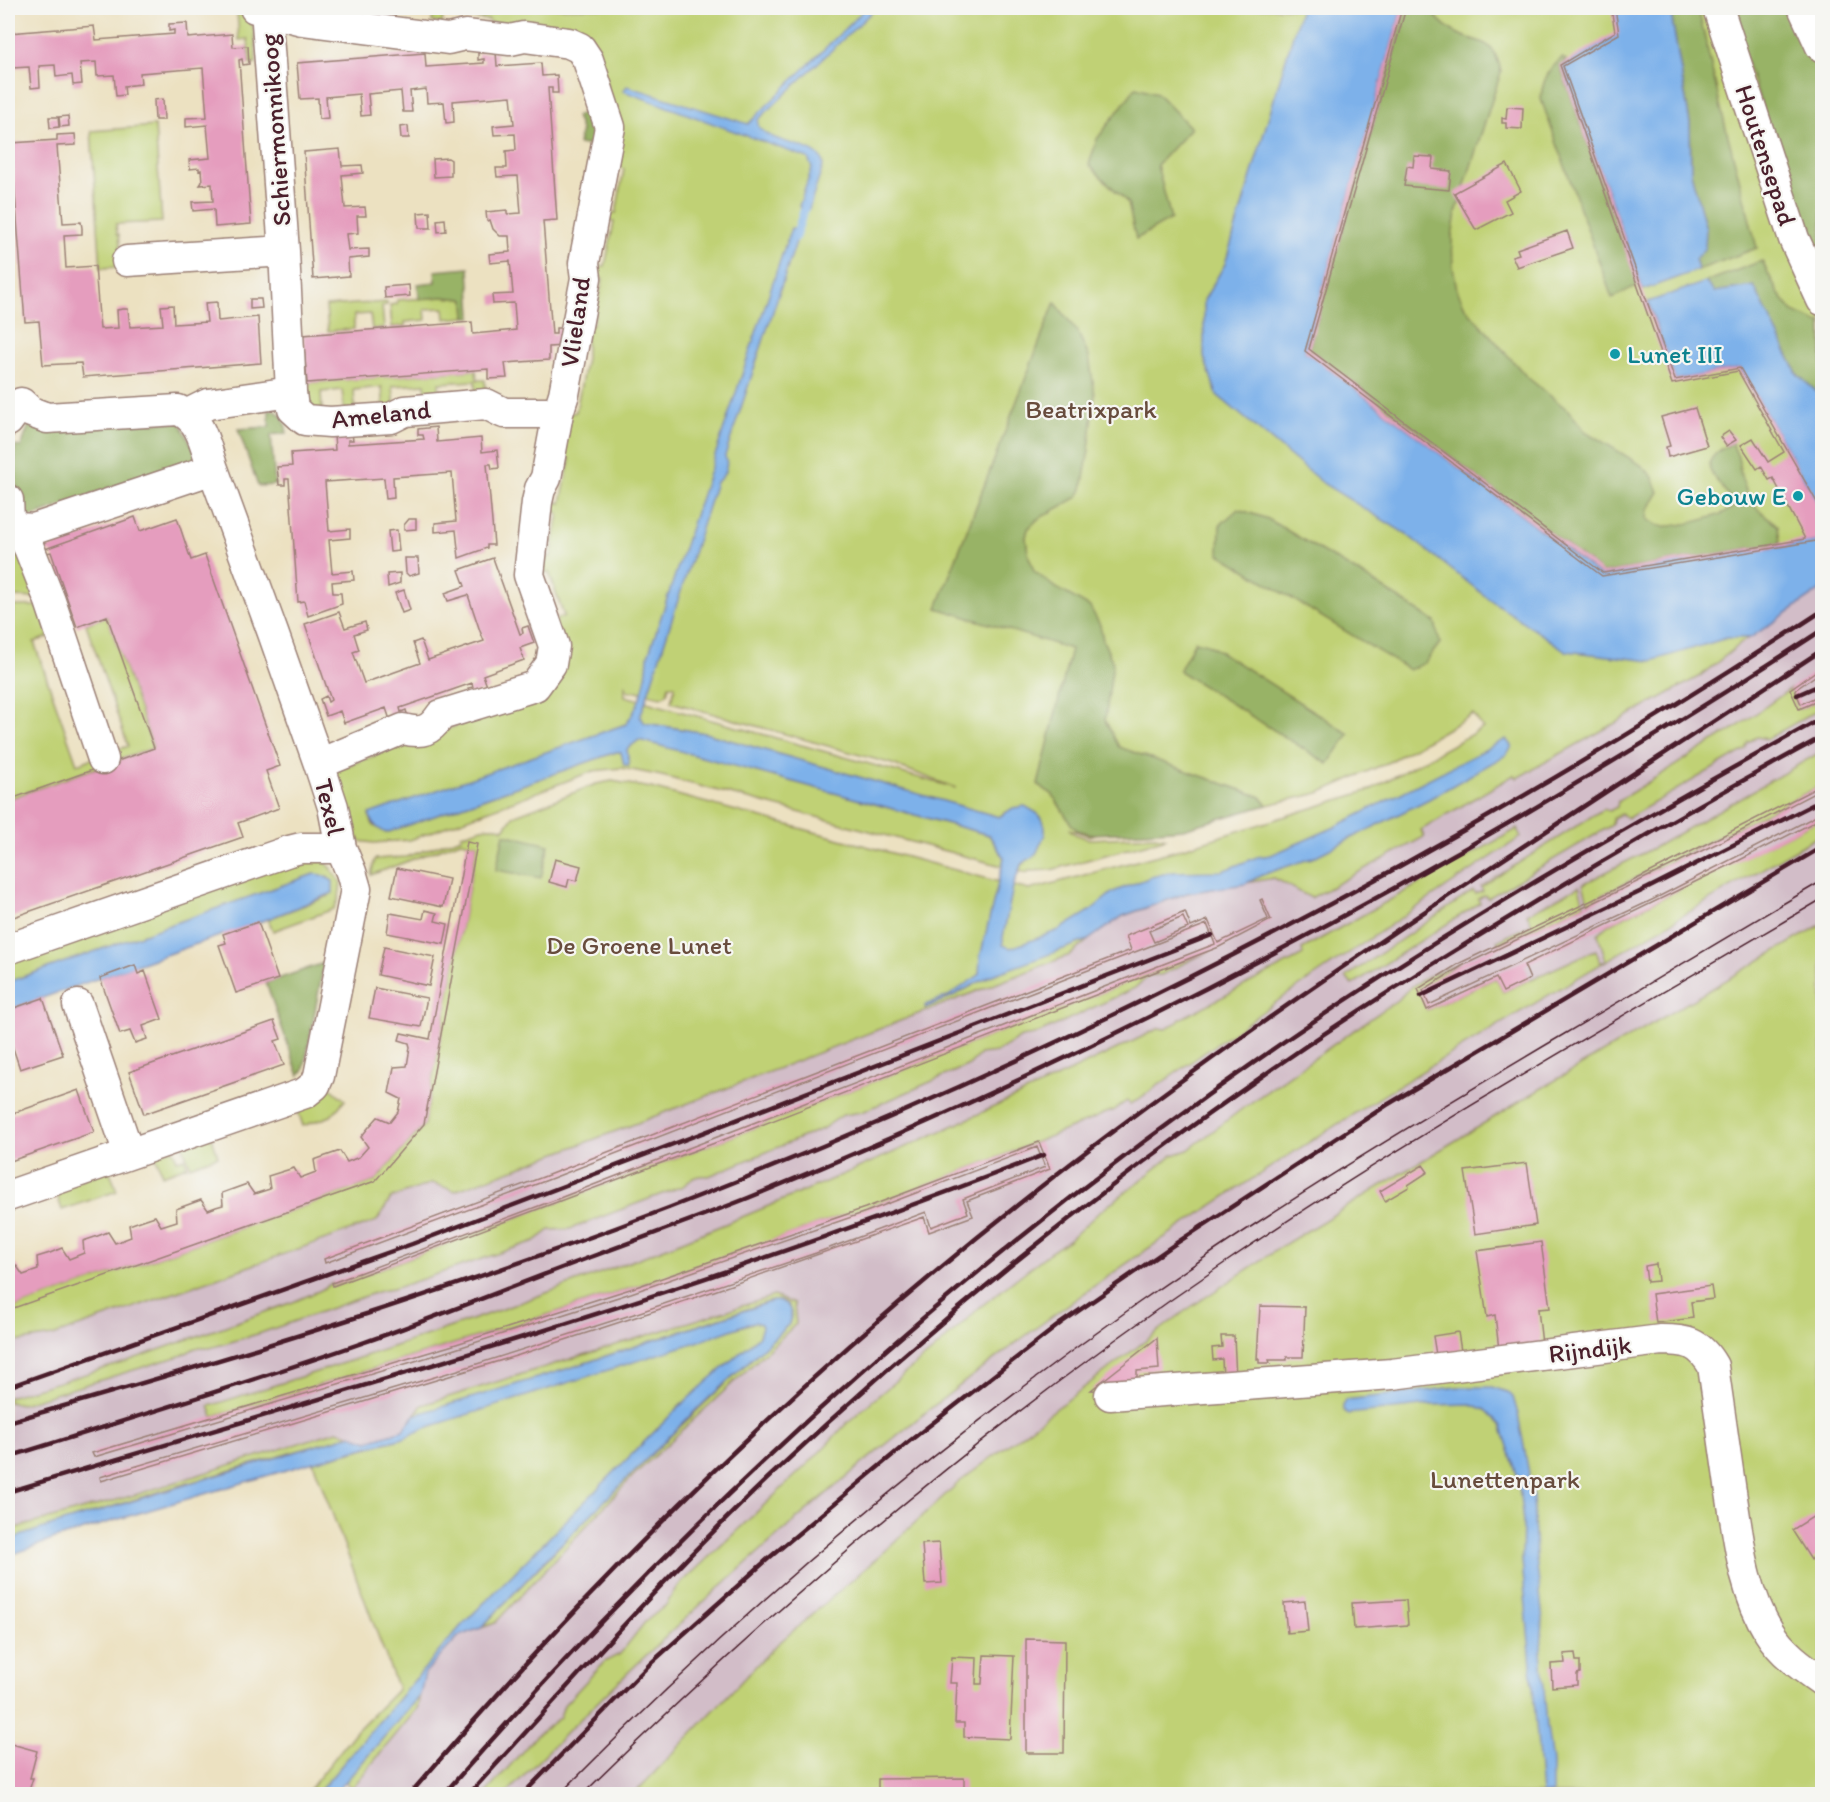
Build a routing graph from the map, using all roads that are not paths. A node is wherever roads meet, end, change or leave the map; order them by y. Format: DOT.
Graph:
graph roads {
  1 [pos="261,8"];
  2 [pos="1718,8"];
  3 [pos="1805,8"];
  4 [pos="1822,45"];
  5 [pos="284,251"];
  6 [pos="127,261"];
  7 [pos="1822,300"];
  8 [pos="291,392"];
  9 [pos="12,404"];
  10 [pos="558,413"];
  11 [pos="188,414"];
  12 [pos="213,469"];
  13 [pos="8,500"];
  14 [pos="18,528"];
  15 [pos="103,759"];
  16 [pos="319,764"];
  17 [pos="341,848"];
  18 [pos="8,949"];
  19 [pos="78,1005"];
  20 [pos="129,1154"];
  21 [pos="8,1196"];
  22 [pos="1110,1395"];
  23 [pos="1822,1681"];
  1 -- 5 [label="street, Schiermonnikoog"];
  1 -- 10 [label="street, Vlieland"];
  2 -- 7 [label="street, Houtensepad"];
  3 -- 4 [label="main road"];
  5 -- 6 [label="street, Schiermonnikoog"];
  5 -- 8 [label="street, Schiermonnikoog"];
  8 -- 10 [label="street, Ameland"];
  8 -- 11 [label="street"];
  9 -- 11 [label="street"];
  10 -- 16 [label="street, Vlieland"];
  11 -- 12 [label="street"];
  12 -- 14 [label="street"];
  12 -- 16 [label="street, Texel"];
  13 -- 14 [label="street"];
  14 -- 15 [label="street"];
  16 -- 17 [label="street, Texel"];
  17 -- 18 [label="street, Texel"];
  17 -- 20 [label="street"];
  19 -- 20 [label="street"];
  20 -- 21 [label="street"];
  22 -- 23 [label="street, Rijndijk"];
}
